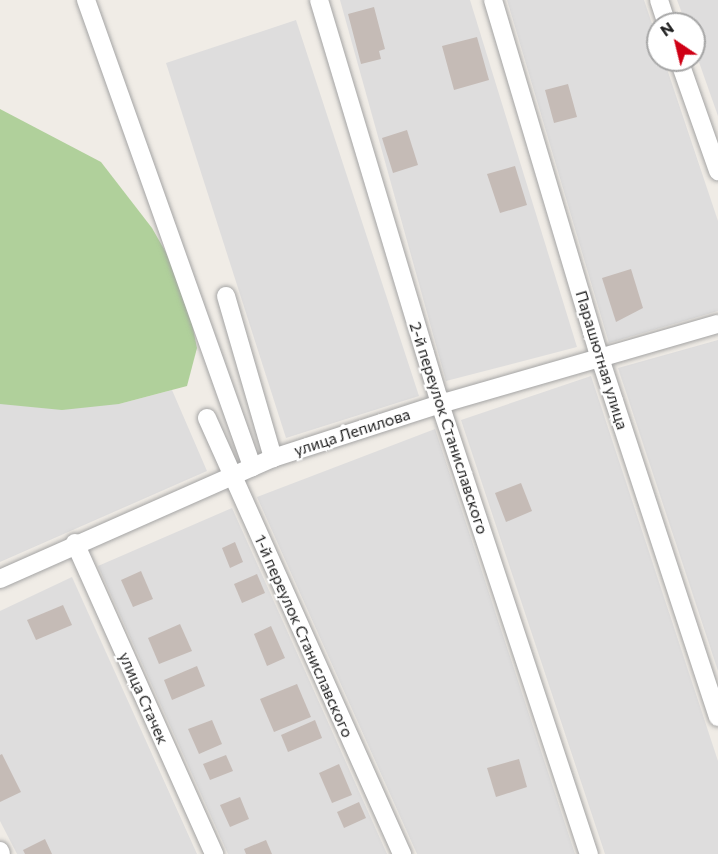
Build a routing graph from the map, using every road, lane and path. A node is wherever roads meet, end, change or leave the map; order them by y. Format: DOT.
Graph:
graph roads {
  1 [pos="86,0"];
  2 [pos="319,0"];
  3 [pos="493,0"];
  4 [pos="683,72"];
  5 [pos="717,163"];
  6 [pos="226,296"];
  7 [pos="718,324"];
  8 [pos="600,358"];
  9 [pos="440,404"];
  10 [pos="207,418"];
  11 [pos="273,458"];
  12 [pos="252,467"];
  13 [pos="232,475"];
  14 [pos="75,543"];
  15 [pos="0,579"];
  16 [pos="718,717"];
  17 [pos="214,854"];
  18 [pos="402,854"];
  19 [pos="590,854"];
  1 -- 12 [label="street"];
  2 -- 9 [label="street, 2-й переулок Станиславского"];
  3 -- 8 [label="street, Парашютная улица"];
  4 -- 5 [label="street"];
  6 -- 11 [label="street"];
  7 -- 8 [label="street, улица Лепилова"];
  8 -- 9 [label="street, улица Лепилова"];
  8 -- 16 [label="street, Парашютная улица"];
  9 -- 11 [label="street, улица Лепилова"];
  9 -- 19 [label="street, 2-й переулок Станиславского"];
  10 -- 13 [label="street, 1-й переулок Станиславского"];
  11 -- 12 [label="street, улица Лепилова"];
  12 -- 13 [label="street, улица Лепилова"];
  13 -- 14 [label="street, улица Лепилова"];
  13 -- 18 [label="street, 1-й переулок Станиславского"];
  14 -- 15 [label="street, улица Лепилова"];
  14 -- 17 [label="street, улица Стачек"];
}
